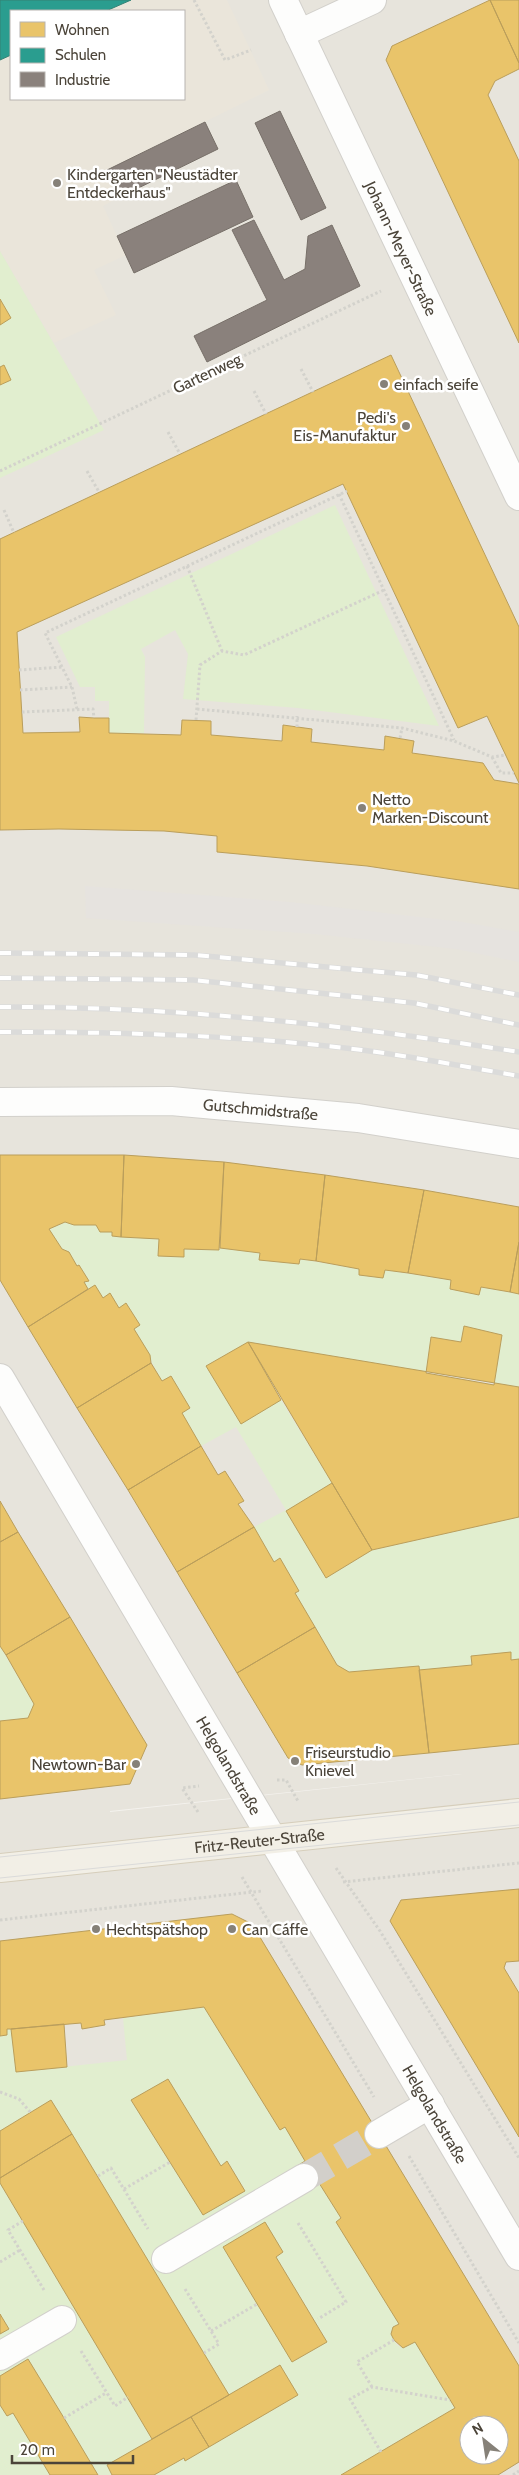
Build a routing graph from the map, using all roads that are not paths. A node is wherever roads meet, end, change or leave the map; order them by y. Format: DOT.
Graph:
graph roads {
  1 [pos="283,0"];
  2 [pos="372,0"];
  3 [pos="299,34"];
  4 [pos="519,496"];
  5 [pos="0,1102"];
  6 [pos="519,1144"];
  7 [pos="0,1378"];
  8 [pos="519,1813"];
  9 [pos="273,1839"];
  10 [pos="0,1868"];
  11 [pos="430,2104"];
  12 [pos="379,2134"];
  13 [pos="304,2178"];
  14 [pos="519,2256"];
  15 [pos="166,2259"];
  16 [pos="62,2320"];
  17 [pos="0,2356"];
  1 -- 3 [label="street, Johann-Meyer-Straße"];
  2 -- 3 [label="street"];
  3 -- 4 [label="street, Johann-Meyer-Straße"];
  5 -- 6 [label="street, Gutschmidstraße"];
  7 -- 9 [label="street, Helgolandstraße"];
  8 -- 9 [label="main road, Fritz-Reuter-Straße"];
  9 -- 10 [label="main road, Fritz-Reuter-Straße"];
  9 -- 11 [label="street, Helgolandstraße"];
  11 -- 12 [label="street"];
  11 -- 14 [label="street, Helgolandstraße"];
  13 -- 15 [label="street"];
  16 -- 17 [label="street"];
}
